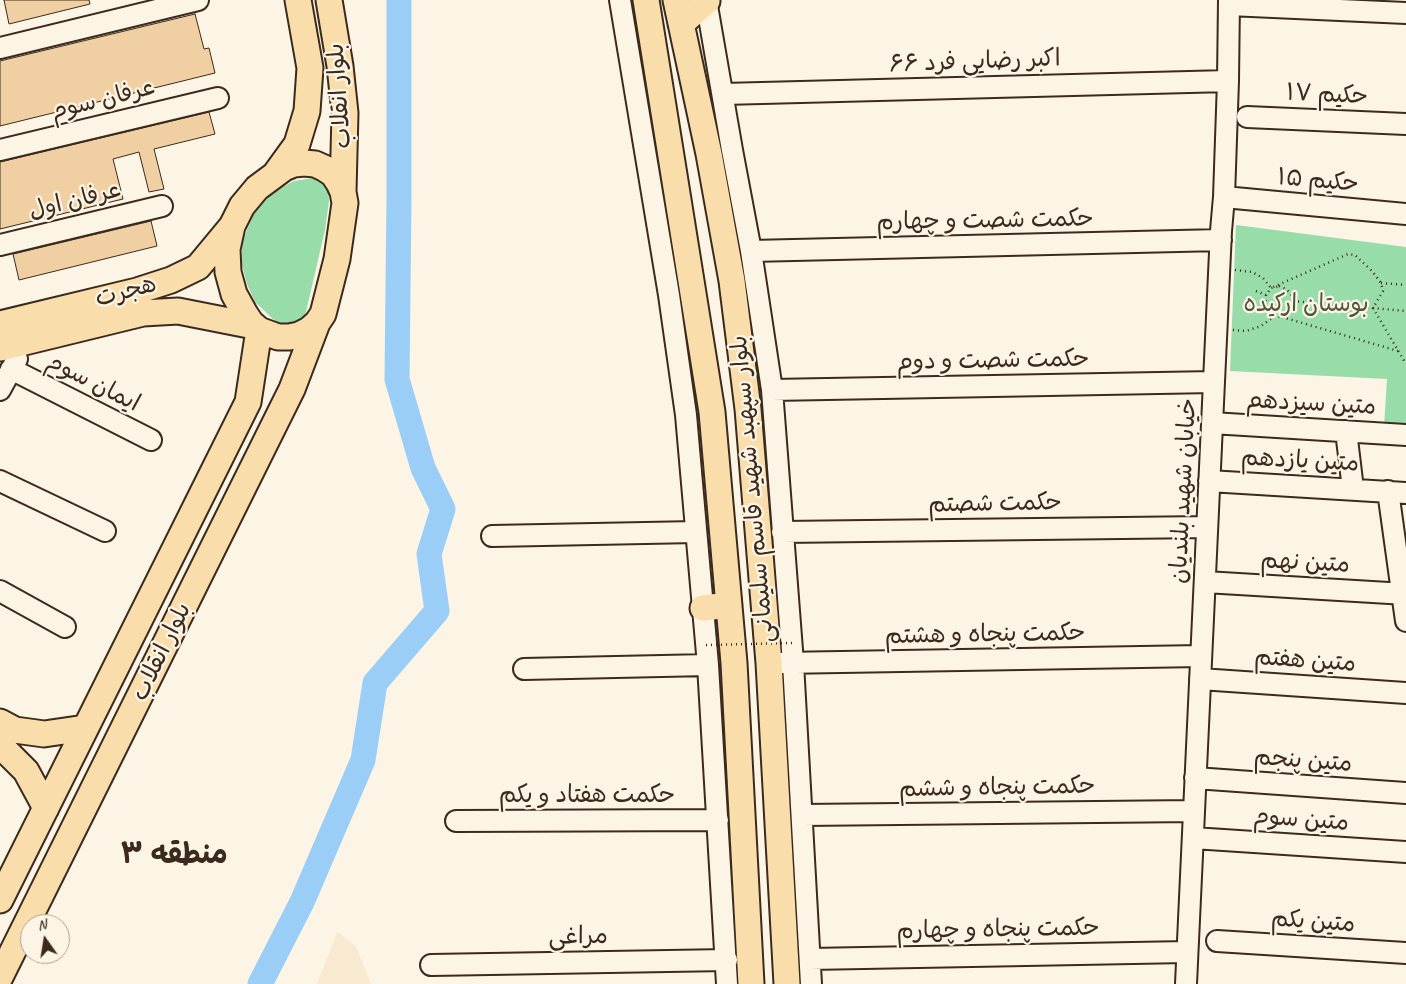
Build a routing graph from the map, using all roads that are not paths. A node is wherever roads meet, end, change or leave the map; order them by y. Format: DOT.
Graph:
graph roads {
  1 [pos="198,0"];
  2 [pos="298,0"];
  3 [pos="330,0"];
  4 [pos="620,0"];
  5 [pos="646,0"];
  6 [pos="676,0"];
  7 [pos="706,0"];
  8 [pos="1229,3"];
  9 [pos="1406,13"];
  10 [pos="681,24"];
  11 [pos="0,48"];
  12 [pos="1228,81"];
  13 [pos="723,94"];
  14 [pos="218,98"];
  15 [pos="1246,117"];
  16 [pos="1406,124"];
  17 [pos="0,150"];
  18 [pos="275,174"];
  19 [pos="343,192"];
  20 [pos="1224,197"];
  21 [pos="162,206"];
  22 [pos="1406,214"];
  23 [pos="232,226"];
  24 [pos="1221,240"];
  25 [pos="0,245"];
  26 [pos="726,246"];
  27 [pos="686,252"];
  28 [pos="751,252"];
  29 [pos="732,281"];
  30 [pos="693,290"];
  31 [pos="317,323"];
  32 [pos="12,324"];
  33 [pos="256,328"];
  34 [pos="0,348"];
  35 [pos="11,369"];
  36 [pos="1214,382"];
  37 [pos="0,390"];
  38 [pos="772,390"];
  39 [pos="1212,423"];
  40 [pos="1346,431"];
  41 [pos="1406,435"];
  42 [pos="151,440"];
  43 [pos="0,481"];
  44 [pos="1210,481"];
  45 [pos="1353,489"];
  46 [pos="1397,492"];
  47 [pos="1207,527"];
  48 [pos="105,531"];
  49 [pos="696,532"];
  50 [pos="782,532"];
  51 [pos="492,536"];
  52 [pos="1205,582"];
  53 [pos="0,591"];
  54 [pos="1404,594"];
  55 [pos="729,604"];
  56 [pos="703,608"];
  57 [pos="1406,621"];
  58 [pos="65,627"];
  59 [pos="792,653"];
  60 [pos="707,655"];
  61 [pos="1201,656"];
  62 [pos="769,663"];
  63 [pos="524,669"];
  64 [pos="1200,679"];
  65 [pos="1406,693"];
  66 [pos="85,728"];
  67 [pos="5,737"];
  68 [pos="1196,778"];
  69 [pos="1406,793"];
  70 [pos="46,808"];
  71 [pos="1194,811"];
  72 [pos="802,816"];
  73 [pos="718,820"];
  74 [pos="456,821"];
  75 [pos="1193,838"];
  76 [pos="1406,852"];
  77 [pos="0,900"];
  78 [pos="1217,941"];
  79 [pos="1187,952"];
  80 [pos="1406,954"];
  81 [pos="810,958"];
  82 [pos="726,960"];
  83 [pos="431,965"];
  84 [pos="0,977"];
  85 [pos="727,984"];
  86 [pos="751,984"];
  87 [pos="787,984"];
  88 [pos="811,984"];
  89 [pos="1186,984"];
  1 -- 11 [label="street"];
  2 -- 18 [label="main road, بلوار انقلاب"];
  3 -- 19 [label="main road, بلوار انقلاب"];
  4 -- 49 [label="street"];
  5 -- 27 [label="main road, بلوار سپهبد شهید قاسم سلیمانی"];
  6 -- 10 [label="main road, بلوار سپهبد شهید قاسم سلیمانی"];
  7 -- 10 [label="main road"];
  7 -- 13 [label="street"];
  8 -- 9 [label="street"];
  8 -- 12 [label="street, خیابان شهید بلندیان"];
  10 -- 26 [label="main road, بلوار سپهبد شهید قاسم سلیمانی"];
  12 -- 13 [label="street, ۶۶ اکبر رضایی فرد"];
  12 -- 20 [label="street, خیابان شهید بلندیان"];
  13 -- 28 [label="street"];
  14 -- 17 [label="street, عرفان سوم"];
  15 -- 16 [label="street, حکیم ۱۷"];
  18 -- 19 [label="main road"];
  18 -- 23 [label="main road"];
  19 -- 31 [label="main road"];
  20 -- 22 [label="street, حکیم ۱۵"];
  20 -- 24 [label="street, خیابان شهید بلندیان"];
  21 -- 25 [label="street, عرفان اول"];
  23 -- 32 [label="main road, هجرت"];
  23 -- 33 [label="main road"];
  24 -- 28 [label="street, حکمت شصت و چهارم"];
  24 -- 36 [label="street, خیابان شهید بلندیان"];
  26 -- 27 [label="main road"];
  26 -- 29 [label="main road, بلوار سپهبد شهید قاسم سلیمانی"];
  27 -- 30 [label="main road, بلوار سپهبد شهید قاسم سلیمانی"];
  28 -- 38 [label="street"];
  29 -- 30 [label="main road"];
  29 -- 62 [label="main road, بلوار سپهبد شهید قاسم سلیمانی"];
  30 -- 55 [label="main road, بلوار سپهبد شهید قاسم سلیمانی"];
  31 -- 33 [label="main road"];
  31 -- 84 [label="main road, بلوار انقلاب"];
  32 -- 33 [label="main road, هجرت"];
  32 -- 34 [label="main road, هجرت"];
  32 -- 35 [label="street"];
  33 -- 66 [label="main road, بلوار انقلاب"];
  35 -- 37 [label="street"];
  35 -- 42 [label="street, ایمان سوم"];
  36 -- 38 [label="street, حکمت شصت و دوم"];
  36 -- 39 [label="street, خیابان شهید بلندیان"];
  38 -- 50 [label="street"];
  39 -- 40 [label="street, متین سیزدهم"];
  39 -- 44 [label="street, خیابان شهید بلندیان"];
  40 -- 41 [label="street, متین سیزدهم"];
  40 -- 45 [label="street"];
  43 -- 48 [label="street"];
  44 -- 45 [label="street, متین یازدهم"];
  44 -- 47 [label="street, خیابان شهید بلندیان"];
  45 -- 46 [label="street, متین یازدهم"];
  46 -- 54 [label="street"];
  47 -- 50 [label="street, حکمت شصتم"];
  47 -- 52 [label="street, خیابان شهید بلندیان"];
  49 -- 51 [label="street"];
  49 -- 56 [label="street"];
  50 -- 59 [label="street"];
  52 -- 54 [label="street, متین نهم"];
  52 -- 61 [label="street, خیابان شهید بلندیان"];
  53 -- 58 [label="street"];
  54 -- 57 [label="street"];
  55 -- 56 [label="main road"];
  55 -- 86 [label="main road, بلوار سپهبد شهید قاسم سلیمانی"];
  56 -- 60 [label="street"];
  59 -- 61 [label="street, حکمت پنجاه و هشتم"];
  59 -- 62 [label="street, حکمت پنجاه و هشتم"];
  59 -- 72 [label="street"];
  60 -- 63 [label="street"];
  60 -- 73 [label="street"];
  61 -- 64 [label="street, خیابان شهید بلندیان"];
  62 -- 87 [label="main road, بلوار سپهبد شهید قاسم سلیمانی"];
  64 -- 65 [label="street, متین هفتم"];
  64 -- 68 [label="street, خیابان شهید بلندیان"];
  66 -- 67 [label="main road"];
  66 -- 70 [label="main road, بلوار انقلاب"];
  67 -- 70 [label="main road"];
  68 -- 69 [label="street, متین پنجم"];
  68 -- 71 [label="street, خیابان شهید بلندیان"];
  70 -- 77 [label="main road, بلوار انقلاب"];
  71 -- 72 [label="street, حکمت پنجاه و ششم"];
  71 -- 75 [label="street, خیابان شهید بلندیان"];
  72 -- 81 [label="street"];
  73 -- 74 [label="street, حکمت هفتاد و یکم"];
  73 -- 82 [label="street"];
  75 -- 76 [label="street, متین سوم"];
  75 -- 79 [label="street, خیابان شهید بلندیان"];
  78 -- 80 [label="street, متین یکم"];
  79 -- 81 [label="street, حکمت پنجاه و چهارم"];
  79 -- 89 [label="street, خیابان شهید بلندیان"];
  81 -- 88 [label="street"];
  82 -- 83 [label="street, مراغی"];
  82 -- 85 [label="street"];
}
